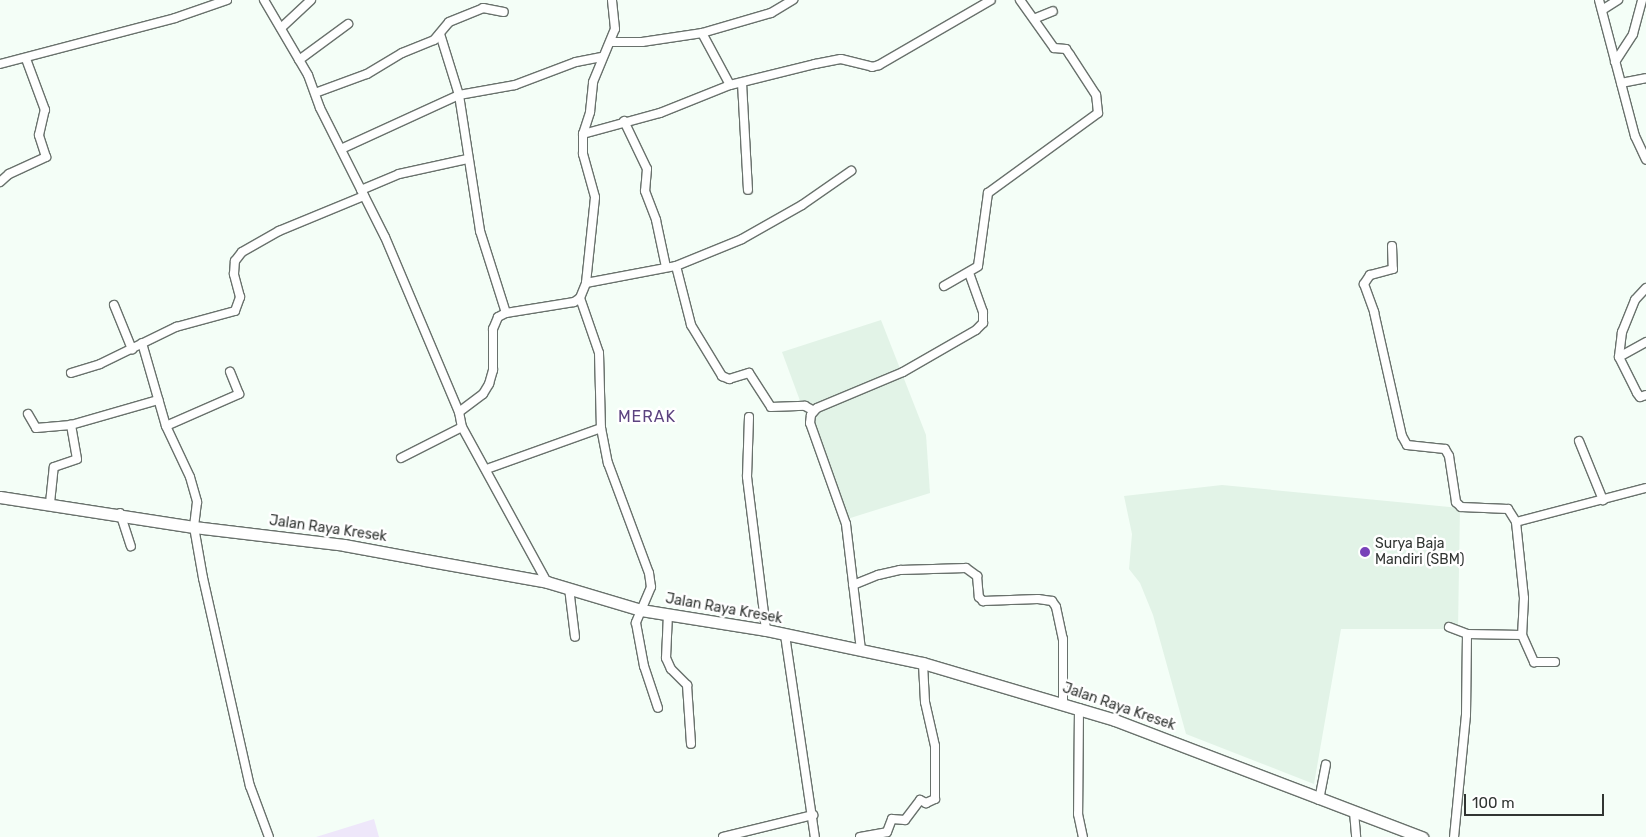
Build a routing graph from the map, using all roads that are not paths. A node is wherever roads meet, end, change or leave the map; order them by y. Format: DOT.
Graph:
graph roads {
  1 [pos="227,0"];
  2 [pos="264,0"];
  3 [pos="311,0"];
  4 [pos="479,0"];
  5 [pos="612,0"];
  6 [pos="793,0"];
  7 [pos="991,0"];
  8 [pos="1020,0"];
  9 [pos="1599,0"];
  10 [pos="1618,0"];
  11 [pos="1642,0"];
  12 [pos="483,8"];
  13 [pos="1602,10"];
  14 [pos="1053,11"];
  15 [pos="504,12"];
  16 [pos="1036,18"];
  17 [pos="348,24"];
  18 [pos="281,28"];
  19 [pos="702,33"];
  20 [pos="440,34"];
  21 [pos="612,42"];
  22 [pos="602,57"];
  23 [pos="26,59"];
  24 [pos="299,60"];
  25 [pos="1615,62"];
  26 [pos="0,64"];
  27 [pos="1646,78"];
  28 [pos="742,83"];
  29 [pos="1621,84"];
  30 [pos="730,85"];
  31 [pos="315,93"];
  32 [pos="459,95"];
  33 [pos="624,121"];
  34 [pos="583,134"];
  35 [pos="341,149"];
  36 [pos="467,159"];
  37 [pos="1646,160"];
  38 [pos="851,171"];
  39 [pos="0,182"];
  40 [pos="748,190"];
  41 [pos="363,193"];
  42 [pos="1392,246"];
  43 [pos="676,266"];
  44 [pos="666,267"];
  45 [pos="969,273"];
  46 [pos="586,283"];
  47 [pos="944,286"];
  48 [pos="1646,288"];
  49 [pos="580,298"];
  50 [pos="114,305"];
  51 [pos="506,313"];
  52 [pos="1646,342"];
  53 [pos="142,343"];
  54 [pos="132,349"];
  55 [pos="1620,357"];
  56 [pos="230,372"];
  57 [pos="71,373"];
  58 [pos="1646,395"];
  59 [pos="158,400"];
  60 [pos="814,411"];
  61 [pos="458,412"];
  62 [pos="28,414"];
  63 [pos="749,417"];
  64 [pos="70,425"];
  65 [pos="166,426"];
  66 [pos="462,427"];
  67 [pos="600,428"];
  68 [pos="1579,441"];
  69 [pos="401,458"];
  70 [pos="487,469"];
  71 [pos="1646,488"];
  72 [pos="0,497"];
  73 [pos="1603,500"];
  74 [pos="50,504"];
  75 [pos="120,513"];
  76 [pos="1516,522"];
  77 [pos="194,527"];
  78 [pos="131,546"];
  79 [pos="547,582"];
  80 [pos="853,585"];
  81 [pos="569,588"];
  82 [pos="642,610"];
  83 [pos="668,614"];
  84 [pos="1449,627"];
  85 [pos="766,630"];
  86 [pos="1467,634"];
  87 [pos="785,635"];
  88 [pos="1522,635"];
  89 [pos="575,637"];
  90 [pos="861,650"];
  91 [pos="1555,662"];
  92 [pos="923,663"];
  93 [pos="1063,704"];
  94 [pos="658,708"];
  95 [pos="1079,708"];
  96 [pos="691,744"];
  97 [pos="1326,765"];
  98 [pos="1319,800"];
  99 [pos="1354,812"];
  100 [pos="812,815"];
  101 [pos="886,834"];
  102 [pos="270,837"];
  103 [pos="723,837"];
  104 [pos="815,837"];
  105 [pos="860,837"];
  106 [pos="1082,837"];
  107 [pos="1356,837"];
  108 [pos="1422,837"];
  109 [pos="1454,837"];
  1 -- 23 [label="street"];
  2 -- 18 [label="street"];
  3 -- 18 [label="street"];
  4 -- 12 [label="street"];
  5 -- 21 [label="street"];
  6 -- 19 [label="street"];
  7 -- 28 [label="street"];
  8 -- 16 [label="street"];
  9 -- 13 [label="street"];
  10 -- 13 [label="street"];
  11 -- 25 [label="street"];
  12 -- 15 [label="street"];
  12 -- 20 [label="street"];
  13 -- 25 [label="street"];
  14 -- 16 [label="street"];
  16 -- 45 [label="street"];
  17 -- 24 [label="street"];
  18 -- 24 [label="street"];
  19 -- 21 [label="street"];
  19 -- 30 [label="street"];
  20 -- 31 [label="street"];
  20 -- 32 [label="street"];
  21 -- 22 [label="street"];
  22 -- 32 [label="street"];
  22 -- 34 [label="street"];
  23 -- 26 [label="street"];
  23 -- 39 [label="street"];
  24 -- 31 [label="street"];
  25 -- 29 [label="street"];
  27 -- 29 [label="street"];
  28 -- 30 [label="street"];
  28 -- 40 [label="street"];
  29 -- 37 [label="street"];
  30 -- 33 [label="street"];
  31 -- 35 [label="street"];
  32 -- 35 [label="street"];
  32 -- 36 [label="street"];
  33 -- 34 [label="street"];
  33 -- 44 [label="street"];
  34 -- 46 [label="street"];
  35 -- 41 [label="street"];
  36 -- 41 [label="street"];
  36 -- 51 [label="street"];
  38 -- 43 [label="street"];
  41 -- 53 [label="street"];
  41 -- 61 [label="street"];
  42 -- 76 [label="street"];
  43 -- 44 [label="street"];
  43 -- 60 [label="street"];
  44 -- 46 [label="street"];
  45 -- 47 [label="street"];
  45 -- 60 [label="street"];
  46 -- 49 [label="street"];
  48 -- 55 [label="street"];
  49 -- 51 [label="street"];
  49 -- 67 [label="street"];
  50 -- 54 [label="street"];
  51 -- 61 [label="street"];
  52 -- 55 [label="street"];
  53 -- 54 [label="street"];
  53 -- 59 [label="street"];
  54 -- 57 [label="street"];
  55 -- 58 [label="street"];
  56 -- 65 [label="street"];
  59 -- 64 [label="street"];
  59 -- 65 [label="street"];
  60 -- 80 [label="street"];
  61 -- 66 [label="street"];
  62 -- 64 [label="street"];
  63 -- 85 [label="street"];
  64 -- 74 [label="street"];
  65 -- 77 [label="street"];
  66 -- 69 [label="street"];
  66 -- 70 [label="street"];
  67 -- 70 [label="street"];
  67 -- 82 [label="street"];
  68 -- 73 [label="street"];
  70 -- 79 [label="street"];
  71 -- 73 [label="street"];
  72 -- 74 [label="main road, Jalan Raya Kresek"];
  73 -- 76 [label="street"];
  74 -- 75 [label="main road, Jalan Raya Kresek"];
  75 -- 77 [label="main road, Jalan Raya Kresek"];
  75 -- 78 [label="street"];
  76 -- 88 [label="street"];
  77 -- 79 [label="main road, Jalan Raya Kresek"];
  77 -- 102 [label="street"];
  79 -- 81 [label="main road, Jalan Raya Kresek"];
  80 -- 90 [label="street"];
  80 -- 93 [label="street"];
  81 -- 82 [label="main road, Jalan Raya Kresek"];
  81 -- 89 [label="street"];
  82 -- 83 [label="main road, Jalan Raya Kresek"];
  82 -- 94 [label="street"];
  83 -- 85 [label="main road, Jalan Raya Kresek"];
  83 -- 96 [label="street"];
  84 -- 86 [label="street"];
  85 -- 87 [label="main road, Jalan Raya Kresek"];
  86 -- 88 [label="street"];
  86 -- 109 [label="street"];
  87 -- 90 [label="main road, Jalan Raya Kresek"];
  87 -- 100 [label="street"];
  88 -- 91 [label="street"];
  90 -- 92 [label="main road, Jalan Raya Kresek"];
  92 -- 93 [label="main road, Jalan Raya Kresek"];
  92 -- 101 [label="street"];
  93 -- 95 [label="main road, Jalan Raya Kresek"];
  95 -- 98 [label="main road, Jalan Raya Kresek"];
  95 -- 106 [label="street"];
  97 -- 98 [label="street"];
  98 -- 99 [label="main road, Jalan Raya Kresek"];
  99 -- 107 [label="street"];
  99 -- 108 [label="main road, Jalan Raya Kresek"];
  100 -- 103 [label="street"];
  100 -- 104 [label="street"];
  101 -- 105 [label="street"];
}
